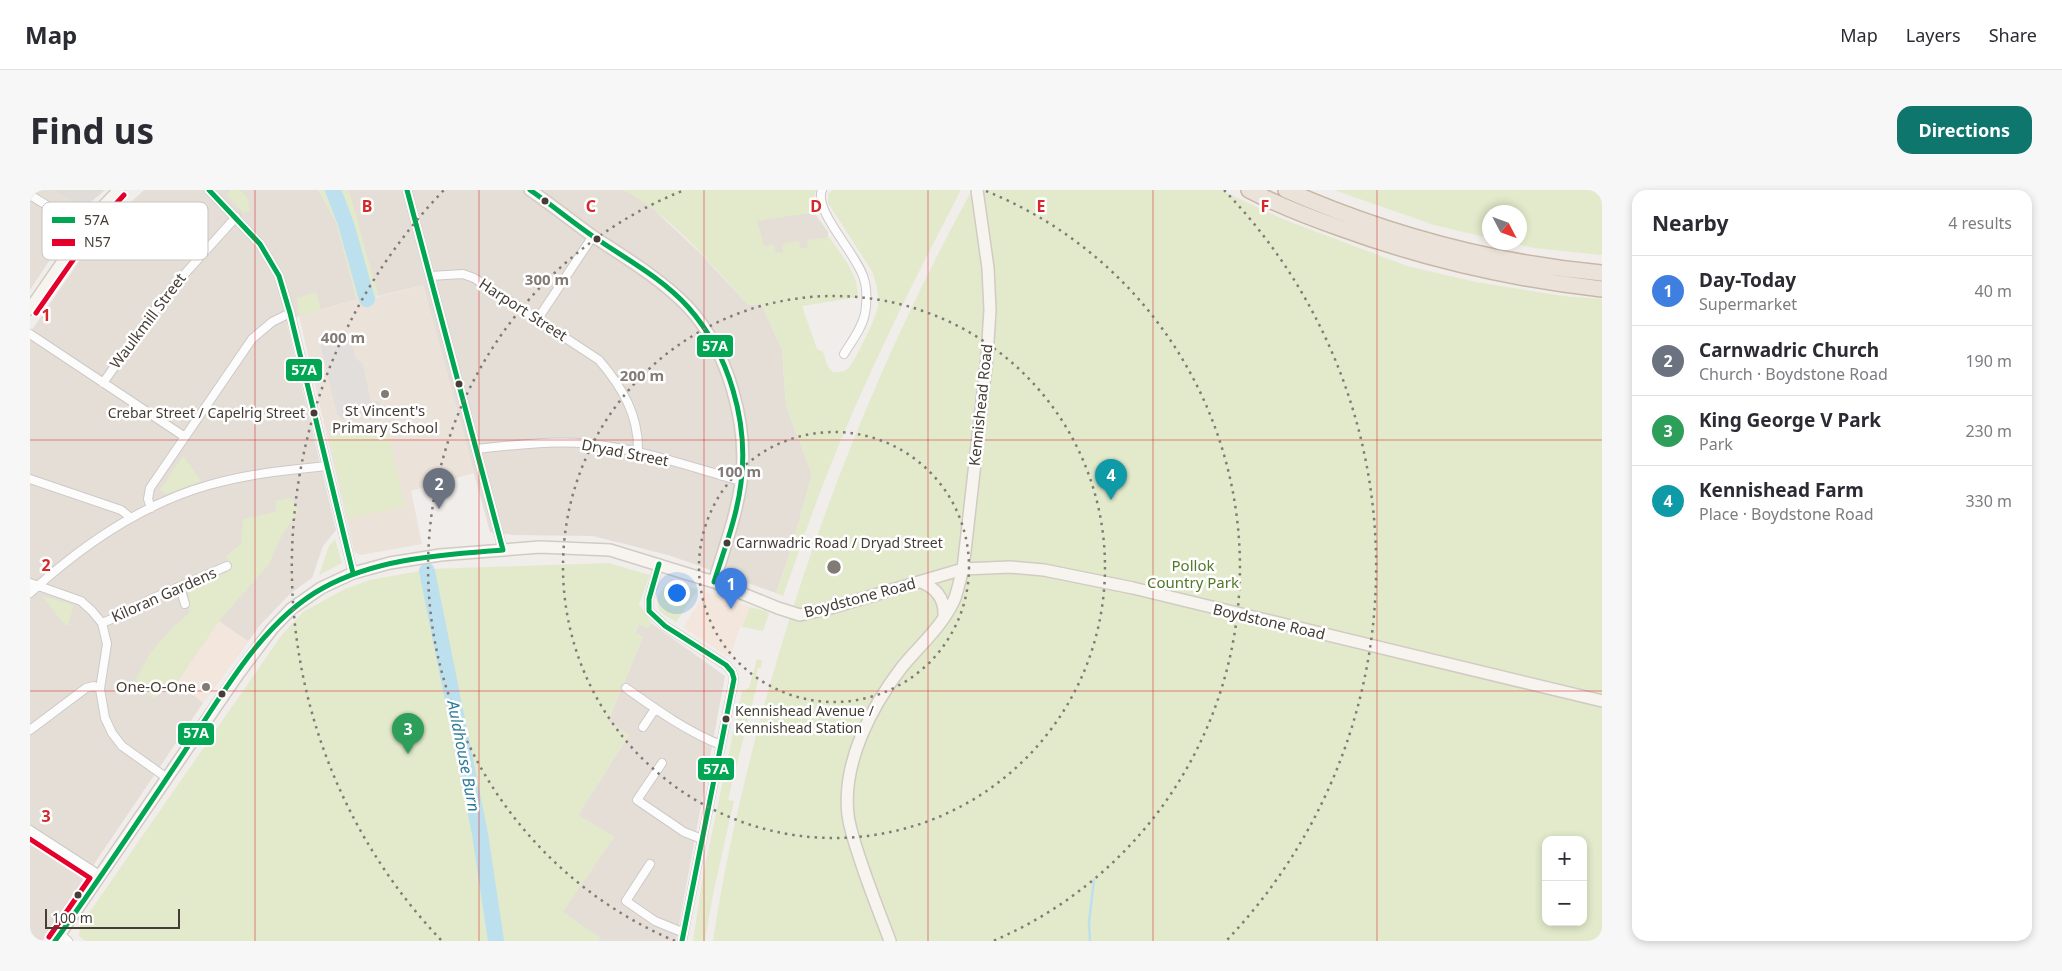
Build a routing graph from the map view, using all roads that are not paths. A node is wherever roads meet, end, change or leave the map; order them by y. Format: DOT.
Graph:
graph roads {
  1 [pos="119,190"];
  2 [pos="209,190"];
  3 [pos="407,190"];
  4 [pos="530,190"];
  5 [pos="822,190"];
  6 [pos="977,190"];
  7 [pos="1249,190"];
  8 [pos="1286,190"];
  9 [pos="30,195"];
  10 [pos="42,202"];
  11 [pos="107,202"];
  12 [pos="236,217"];
  13 [pos="593,236"];
  14 [pos="208,248"];
  15 [pos="64,260"];
  16 [pos="197,260"];
  17 [pos="1602,273"];
  18 [pos="430,276"];
  19 [pos="1602,289"];
  20 [pos="30,309"];
  21 [pos="290,313"];
  22 [pos="537,320"];
  23 [pos="30,334"];
  24 [pos="844,354"];
  25 [pos="103,382"];
  26 [pos="185,437"];
  27 [pos="476,449"];
  28 [pos="638,452"];
  29 [pos="326,466"];
  30 [pos="30,479"];
  31 [pos="741,482"];
  32 [pos="152,508"];
  33 [pos="131,518"];
  34 [pos="503,550"];
  35 [pos="659,564"];
  36 [pos="227,566"];
  37 [pos="963,569"];
  38 [pos="353,573"];
  39 [pos="714,582"];
  40 [pos="921,582"];
  41 [pos="34,584"];
  42 [pos="180,587"];
  43 [pos="30,593"];
  44 [pos="185,604"];
  45 [pos="944,616"];
  46 [pos="102,623"];
  47 [pos="626,688"];
  48 [pos="100,689"];
  49 [pos="1602,701"];
  50 [pos="655,709"];
  51 [pos="644,727"];
  52 [pos="30,730"];
  53 [pos="721,745"];
  54 [pos="662,763"];
  55 [pos="167,778"];
  56 [pos="30,830"];
  57 [pos="702,839"];
  58 [pos="650,864"];
  59 [pos="101,876"];
  60 [pos="682,932"];
  61 [pos="61,939"];
  62 [pos="682,941"];
  63 [pos="890,941"];
  1 -- 11 [label="street"];
  2 -- 12 [label="street"];
  3 -- 18 [label="street"];
  4 -- 13 [label="street"];
  5 -- 24 [label="street"];
  6 -- 37 [label="street, Kennishead Road"];
  7 -- 19 [label="highway"];
  8 -- 17 [label="highway"];
  9 -- 10 [label="street"];
  12 -- 14 [label="street, Waulkmill Street"];
  12 -- 21 [label="street"];
  13 -- 22 [label="street"];
  13 -- 31 [label="street"];
  15 -- 20 [label="street"];
  16 -- 25 [label="street, Waulkmill Street"];
  18 -- 22 [label="street, Harport Street"];
  18 -- 27 [label="street"];
  21 -- 26 [label="street"];
  21 -- 29 [label="street"];
  22 -- 28 [label="street, Harport Street"];
  23 -- 25 [label="street"];
  25 -- 26 [label="street"];
  26 -- 32 [label="street"];
  27 -- 28 [label="street, Dryad Street"];
  27 -- 34 [label="street"];
  28 -- 31 [label="street, Dryad Street"];
  29 -- 32 [label="street"];
  29 -- 38 [label="street"];
  30 -- 33 [label="street"];
  31 -- 39 [label="street"];
  32 -- 33 [label="street"];
  33 -- 41 [label="street"];
  34 -- 35 [label="street, Boydstone Road"];
  34 -- 38 [label="street, Boydstone Road"];
  35 -- 39 [label="street, Boydstone Road"];
  35 -- 53 [label="street"];
  36 -- 42 [label="street, Kiloran Gardens"];
  37 -- 40 [label="street, Boydstone Road"];
  37 -- 45 [label="street, Kennishead Road"];
  37 -- 49 [label="street, Boydstone Road"];
  38 -- 55 [label="street, Boydstone Road"];
  39 -- 40 [label="street, Boydstone Road"];
  40 -- 45 [label="street"];
  41 -- 43 [label="street"];
  41 -- 46 [label="street"];
  42 -- 44 [label="street"];
  42 -- 46 [label="street, Kiloran Gardens"];
  45 -- 63 [label="street, Kennishead Road"];
  46 -- 48 [label="street"];
  47 -- 50 [label="street"];
  48 -- 52 [label="street"];
  48 -- 55 [label="street"];
  50 -- 51 [label="street"];
  50 -- 53 [label="street"];
  53 -- 57 [label="street"];
  54 -- 57 [label="street"];
  55 -- 59 [label="street, Boydstone Road"];
  56 -- 59 [label="street"];
  57 -- 60 [label="street"];
  58 -- 60 [label="street"];
  59 -- 61 [label="street, Boydstone Road"];
  60 -- 62 [label="street"];
}
